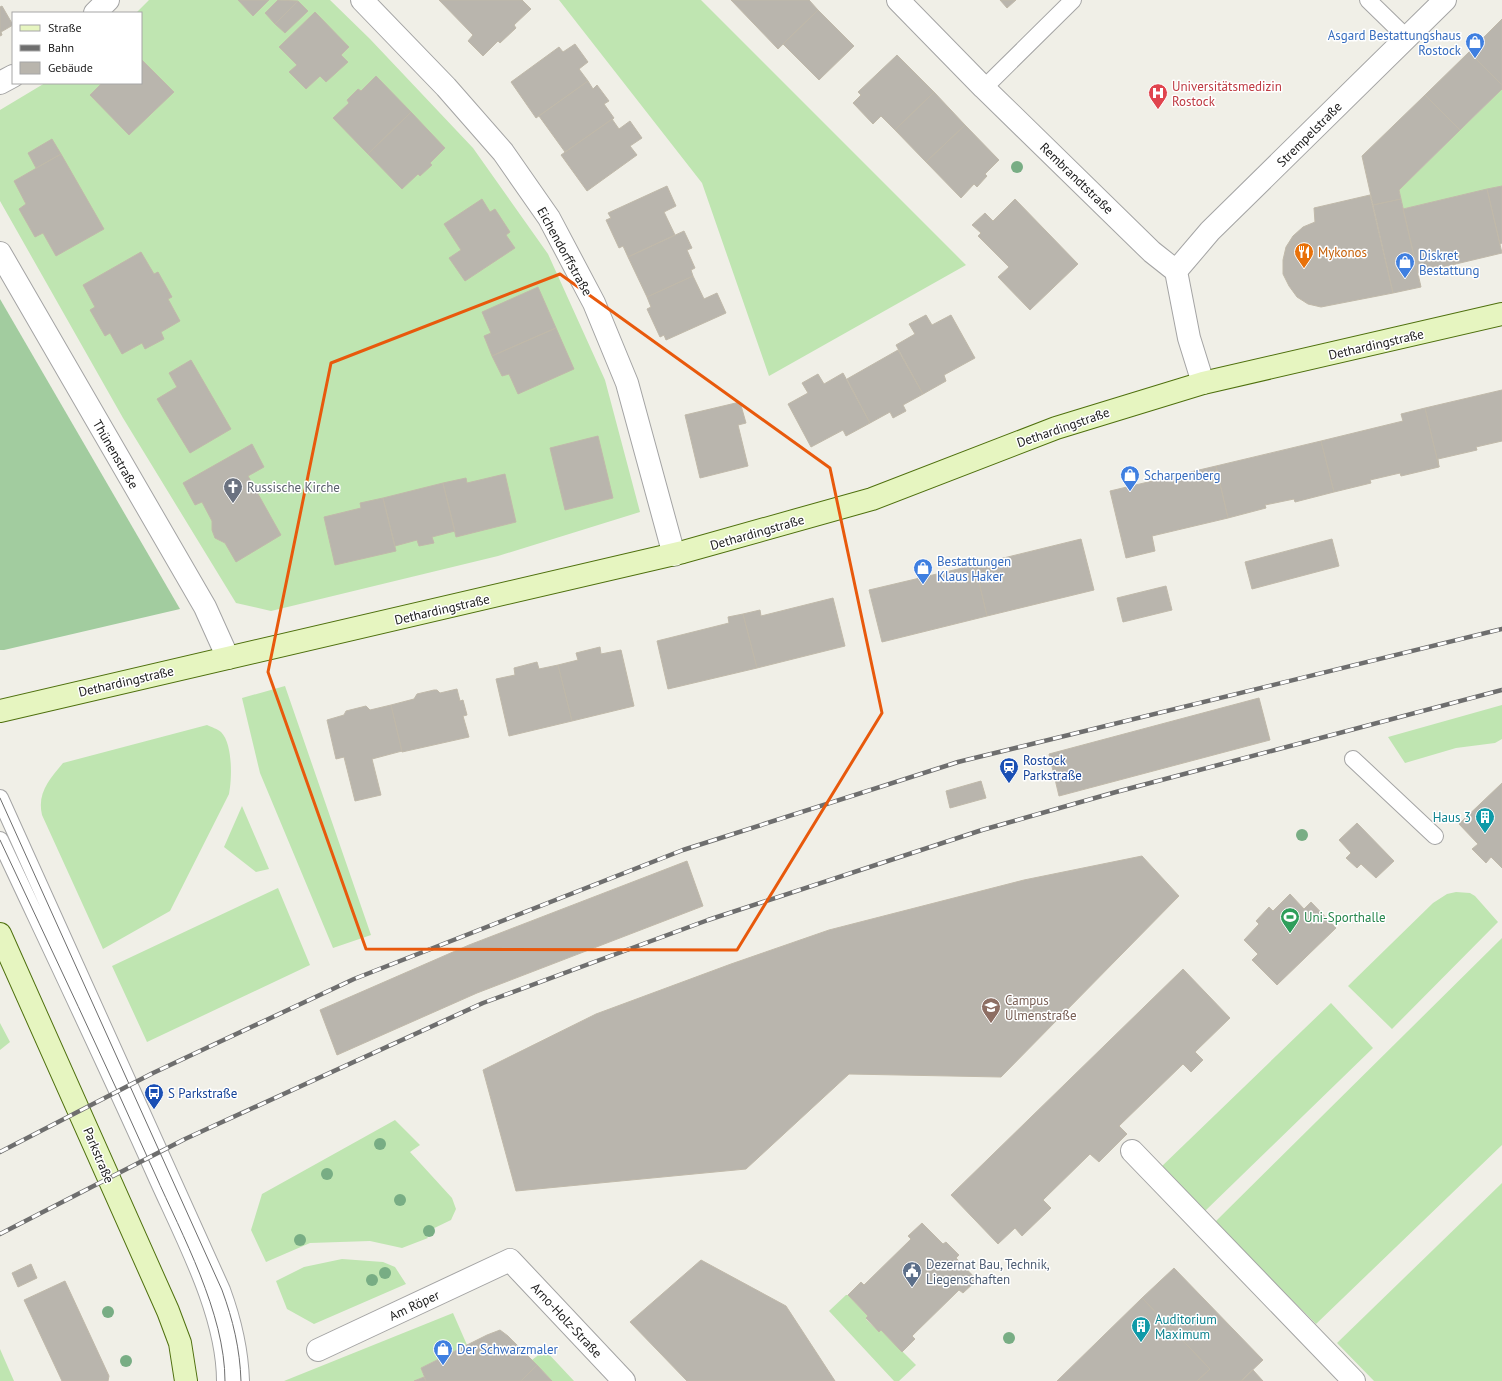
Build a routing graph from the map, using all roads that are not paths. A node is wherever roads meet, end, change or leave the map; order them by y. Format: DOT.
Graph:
graph roads {
  1 [pos="108,0"];
  2 [pos="362,0"];
  3 [pos="898,0"];
  4 [pos="1073,0"];
  5 [pos="1368,0"];
  6 [pos="1445,0"];
  7 [pos="96,12"];
  8 [pos="1406,38"];
  9 [pos="12,77"];
  10 [pos="0,83"];
  11 [pos="984,88"];
  12 [pos="0,252"];
  13 [pos="1176,272"];
  14 [pos="1502,314"];
  15 [pos="1203,383"];
  16 [pos="674,555"];
  17 [pos="228,658"];
  18 [pos="0,711"];
  19 [pos="1353,759"];
  20 [pos="0,798"];
  21 [pos="1435,836"];
  22 [pos="0,840"];
  23 [pos="0,934"];
  24 [pos="1132,1151"];
  25 [pos="510,1260"];
  26 [pos="318,1350"];
  27 [pos="186,1381"];
  28 [pos="225,1381"];
  29 [pos="241,1381"];
  30 [pos="624,1381"];
  31 [pos="1354,1381"];
  1 -- 7 [label="street"];
  2 -- 16 [label="street, Eichendorffstraße"];
  3 -- 11 [label="street, Rembrandtstraße"];
  4 -- 11 [label="lane"];
  5 -- 8 [label="lane"];
  6 -- 8 [label="street, Strempelstraße"];
  8 -- 13 [label="street, Strempelstraße"];
  9 -- 10 [label="street"];
  11 -- 13 [label="street, Rembrandtstraße"];
  12 -- 17 [label="street, Thünenstraße"];
  13 -- 15 [label="street"];
  14 -- 15 [label="street, Dethardingstraße"];
  15 -- 16 [label="street, Dethardingstraße"];
  16 -- 17 [label="street, Dethardingstraße"];
  17 -- 18 [label="street, Dethardingstraße"];
  19 -- 21 [label="lane"];
  20 -- 29 [label="lane"];
  22 -- 28 [label="lane"];
  23 -- 27 [label="street, Parkstraße"];
  24 -- 31 [label="street"];
  25 -- 26 [label="street, Am Röper"];
  25 -- 30 [label="street, Arno-Holz-Straße"];
}
